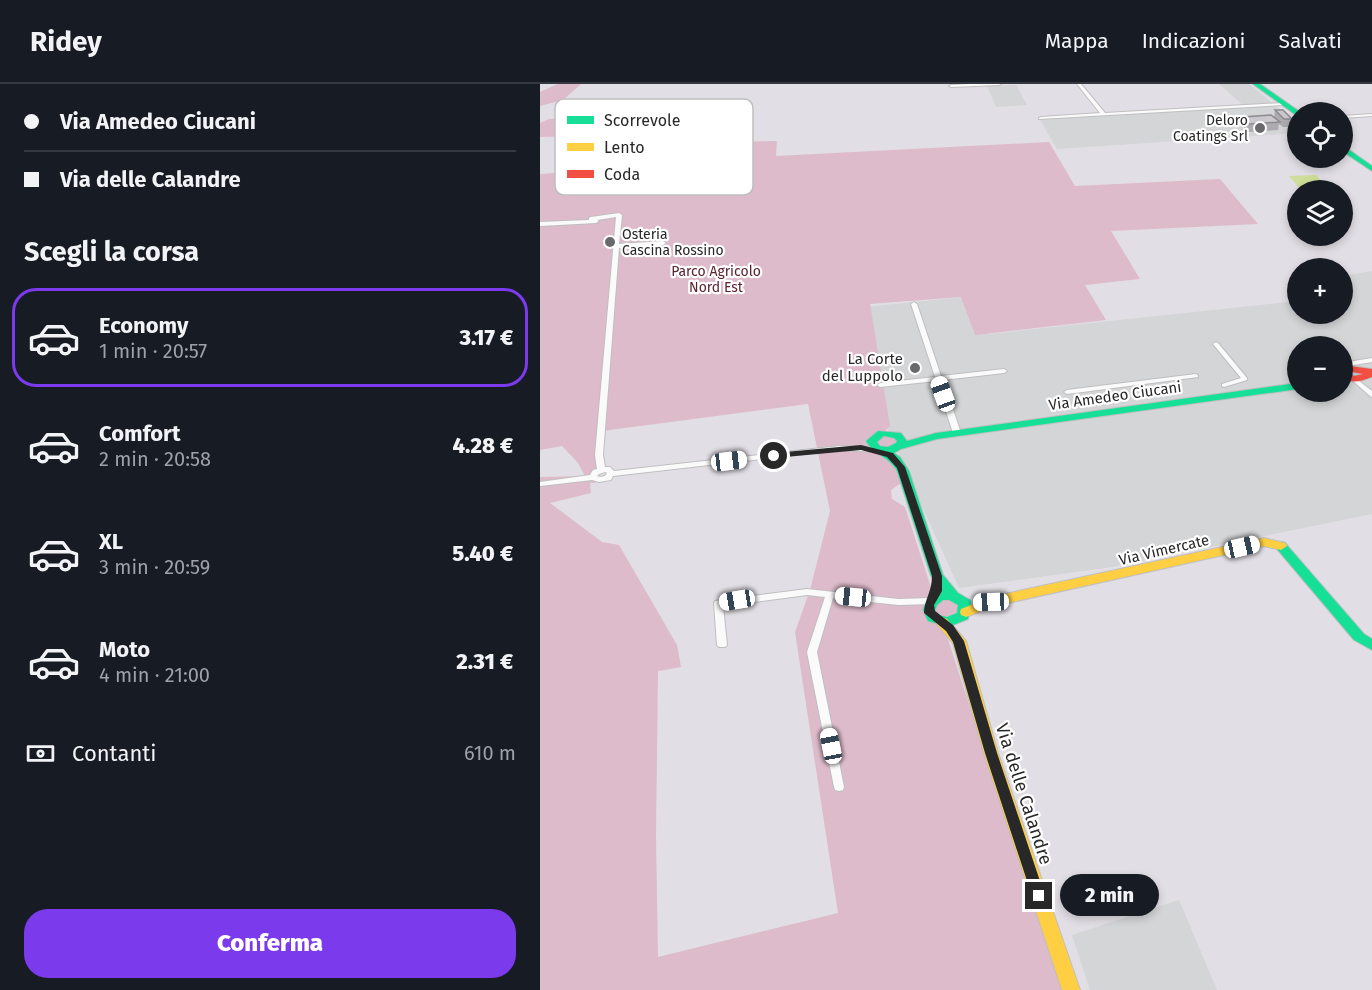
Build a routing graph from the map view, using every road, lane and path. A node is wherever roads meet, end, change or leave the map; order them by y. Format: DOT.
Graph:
graph roads {
  1 [pos="999,84"];
  2 [pos="1079,84"];
  3 [pos="1256,84"];
  4 [pos="951,87"];
  5 [pos="1283,104"];
  6 [pos="1287,107"];
  7 [pos="1104,115"];
  8 [pos="1372,115"];
  9 [pos="1353,116"];
  10 [pos="1041,118"];
  11 [pos="1353,155"];
  12 [pos="1372,169"];
  13 [pos="540,224"];
  14 [pos="663,243"];
  15 [pos="616,246"];
  16 [pos="914,304"];
  17 [pos="1216,344"];
  18 [pos="1372,360"];
  19 [pos="1353,363"];
  20 [pos="1004,371"];
  21 [pos="1196,376"];
  22 [pos="1357,377"];
  23 [pos="937,378"];
  24 [pos="880,385"];
  25 [pos="1224,385"];
  26 [pos="1287,388"];
  27 [pos="1067,392"];
  28 [pos="1372,395"];
  29 [pos="957,433"];
  30 [pos="874,437"];
  31 [pos="899,443"];
  32 [pos="840,448"];
  33 [pos="879,451"];
  34 [pos="898,463"];
  35 [pos="601,469"];
  36 [pos="611,474"];
  37 [pos="593,477"];
  38 [pos="540,484"];
  39 [pos="937,576"];
  40 [pos="830,595"];
  41 [pos="931,605"];
  42 [pos="961,606"];
  43 [pos="942,622"];
  44 [pos="959,641"];
  45 [pos="722,645"];
  46 [pos="1372,645"];
  47 [pos="839,787"];
  48 [pos="1071,990"];
  1 -- 4 [label="street"];
  2 -- 7 [label="street"];
  3 -- 5 [label="main road"];
  5 -- 6 [label="main road"];
  5 -- 7 [label="street"];
  7 -- 10 [label="street"];
  8 -- 9 [label="street"];
  11 -- 12 [label="main road"];
  13 -- 15 [label="street"];
  14 -- 15 [label="street"];
  15 -- 35 [label="street"];
  16 -- 23 [label="street"];
  17 -- 25 [label="street"];
  18 -- 19 [label="street"];
  20 -- 23 [label="street"];
  21 -- 27 [label="street"];
  22 -- 28 [label="street"];
  23 -- 24 [label="street"];
  23 -- 29 [label="street"];
  26 -- 29 [label="main road, Via Amedeo Ciucani"];
  29 -- 31 [label="main road, Via Amedeo Ciucani"];
  30 -- 31 [label="main road, Via Amedeo Ciucani"];
  30 -- 32 [label="street, Via Amedeo Ciucani"];
  30 -- 33 [label="main road"];
  31 -- 33 [label="main road, Via Amedeo Ciucani"];
  31 -- 34 [label="main road"];
  32 -- 33 [label="street, Via Amedeo Ciucani"];
  32 -- 36 [label="street, Via Amedeo Ciucani"];
  33 -- 34 [label="main road"];
  34 -- 39 [label="main road"];
  35 -- 36 [label="street"];
  35 -- 37 [label="street"];
  36 -- 37 [label="street, Via Amedeo Ciucani"];
  37 -- 38 [label="street"];
  39 -- 41 [label="main road"];
  39 -- 42 [label="main road"];
  40 -- 41 [label="street"];
  40 -- 45 [label="street"];
  40 -- 47 [label="street"];
  41 -- 42 [label="main road"];
  41 -- 43 [label="main road, Via delle Calandre"];
  42 -- 43 [label="main road"];
  42 -- 44 [label="main road, Via delle Calandre"];
  42 -- 46 [label="main road, Via Vimercate"];
  43 -- 44 [label="main road, Via delle Calandre"];
  44 -- 48 [label="main road, Via delle Calandre"];
}
